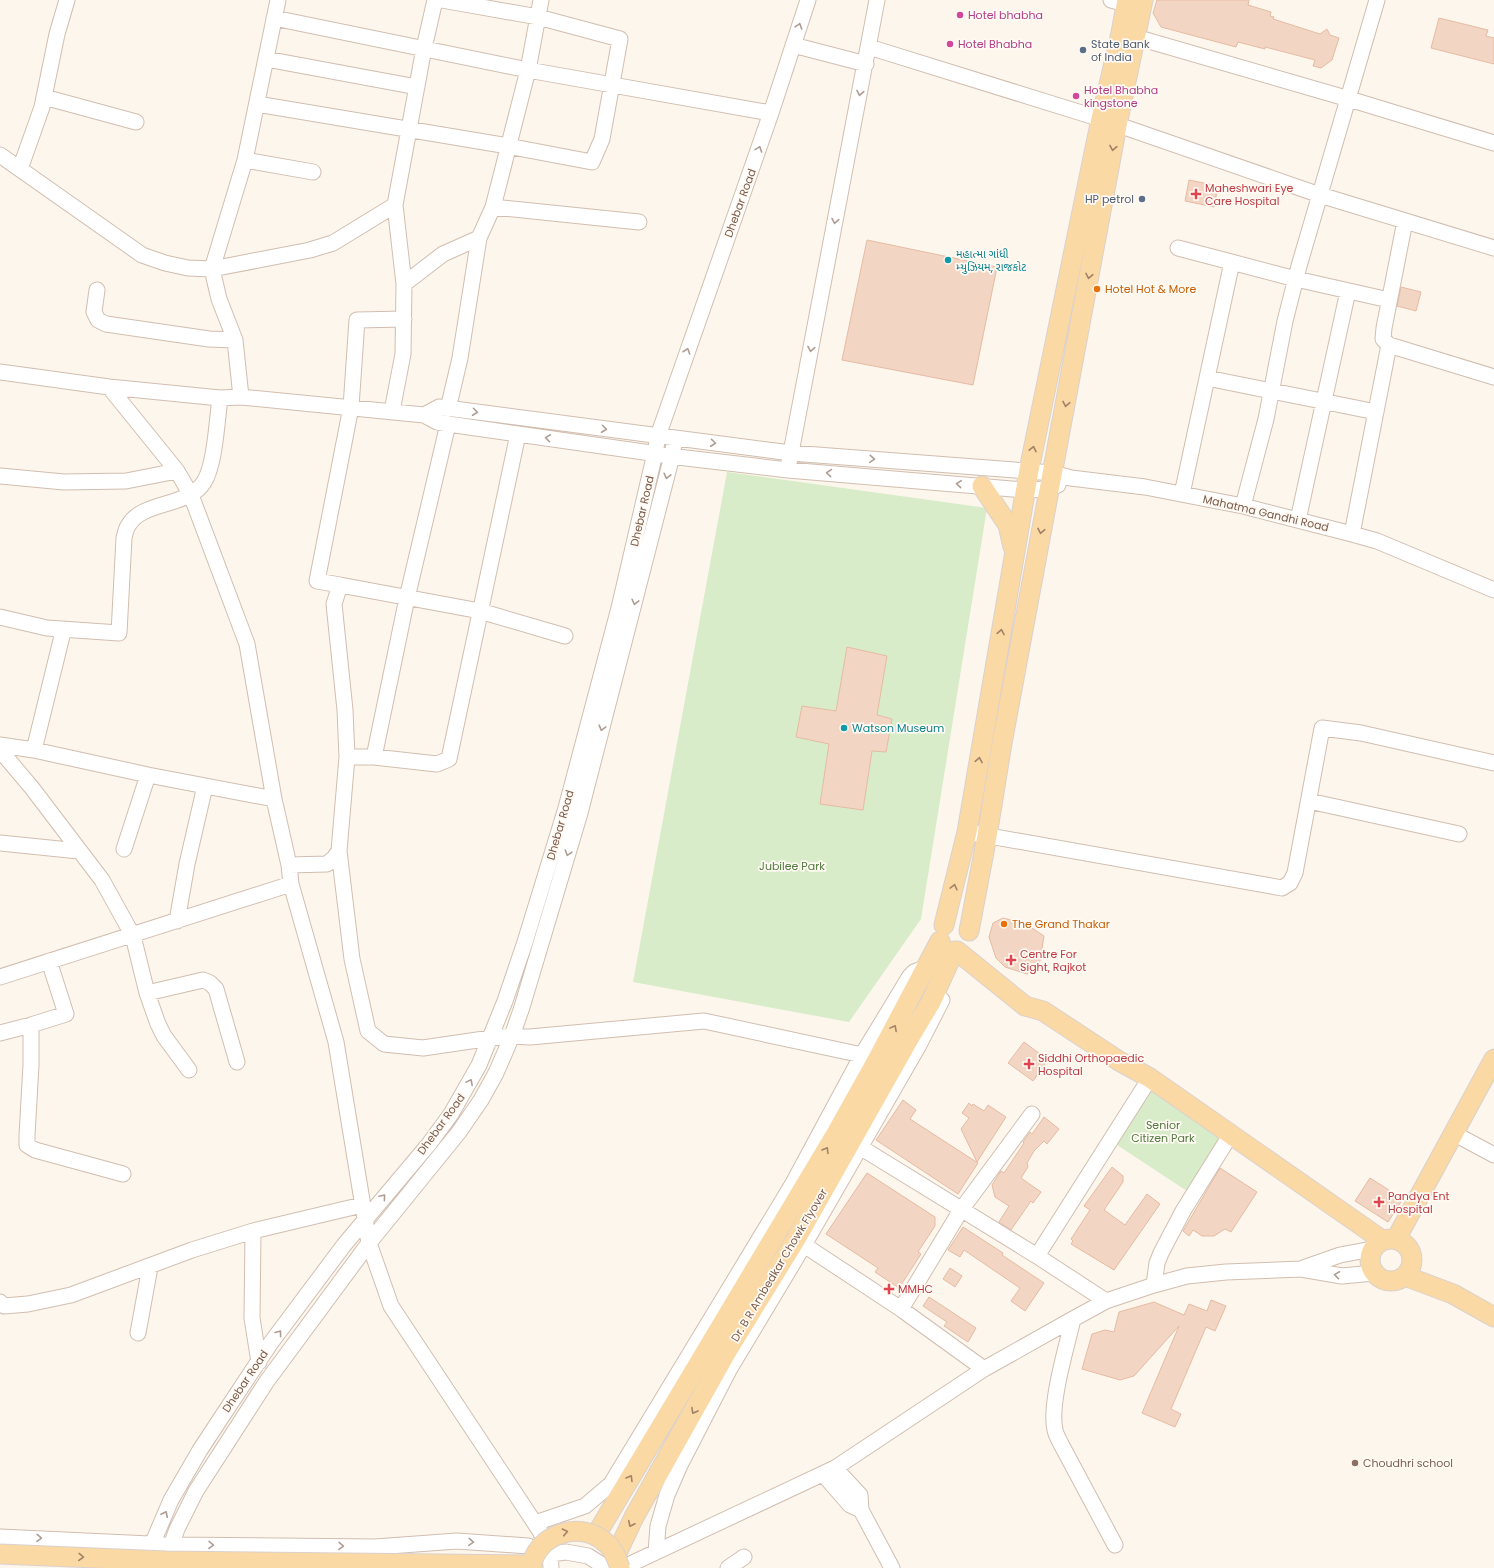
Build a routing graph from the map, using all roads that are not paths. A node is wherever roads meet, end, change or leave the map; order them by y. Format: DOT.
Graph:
graph roads {
  1 [pos="67,0"];
  2 [pos="278,0"];
  3 [pos="435,0"];
  4 [pos="442,0"];
  5 [pos="542,0"];
  6 [pos="808,0"];
  7 [pos="877,0"];
  8 [pos="1377,0"];
  9 [pos="1130,2"];
  10 [pos="538,17"];
  11 [pos="274,18"];
  12 [pos="1128,35"];
  13 [pos="793,45"];
  14 [pos="869,47"];
  15 [pos="424,48"];
  16 [pos="266,59"];
  17 [pos="866,64"];
  18 [pos="528,70"];
  19 [pos="612,85"];
  20 [pos="417,87"];
  21 [pos="44,97"];
  22 [pos="1349,99"];
  23 [pos="256,104"];
  24 [pos="772,113"];
  25 [pos="136,122"];
  26 [pos="1109,122"];
  27 [pos="409,128"];
  28 [pos="1494,143"];
  29 [pos="508,146"];
  30 [pos="0,155"];
  31 [pos="245,160"];
  32 [pos="20,169"];
  33 [pos="313,172"];
  34 [pos="1320,195"];
  35 [pos="395,205"];
  36 [pos="493,207"];
  37 [pos="1406,221"];
  38 [pos="639,222"];
  39 [pos="479,238"];
  40 [pos="1178,248"];
  41 [pos="1494,248"];
  42 [pos="1232,262"];
  43 [pos="212,268"];
  44 [pos="1296,279"];
  45 [pos="404,284"];
  46 [pos="97,290"];
  47 [pos="1348,291"];
  48 [pos="1389,300"];
  49 [pos="404,318"];
  50 [pos="235,340"];
  51 [pos="1389,345"];
  52 [pos="0,372"];
  53 [pos="1494,377"];
  54 [pos="1207,378"];
  55 [pos="109,387"];
  56 [pos="1271,391"];
  57 [pos="241,397"];
  58 [pos="220,398"];
  59 [pos="1324,402"];
  60 [pos="351,407"];
  61 [pos="448,409"];
  62 [pos="392,411"];
  63 [pos="1376,412"];
  64 [pos="424,415"];
  65 [pos="448,424"];
  66 [pos="518,434"];
  67 [pos="658,436"];
  68 [pos="675,438"];
  69 [pos="656,453"];
  70 [pos="791,453"];
  71 [pos="672,456"];
  72 [pos="788,470"];
  73 [pos="1029,470"];
  74 [pos="177,471"];
  75 [pos="0,476"];
  76 [pos="1051,481"];
  77 [pos="982,486"];
  78 [pos="1025,490"];
  79 [pos="1182,494"];
  80 [pos="191,495"];
  81 [pos="1243,506"];
  82 [pos="1298,520"];
  83 [pos="1352,534"];
  84 [pos="1014,553"];
  85 [pos="340,586"];
  86 [pos="1494,590"];
  87 [pos="408,598"];
  88 [pos="480,611"];
  89 [pos="0,617"];
  90 [pos="58,629"];
  91 [pos="565,636"];
  92 [pos="0,745"];
  93 [pos="0,750"];
  94 [pos="34,750"];
  95 [pos="348,757"];
  96 [pos="374,757"];
  97 [pos="1494,763"];
  98 [pos="148,775"];
  99 [pos="205,786"];
  100 [pos="274,798"];
  101 [pos="1309,801"];
  102 [pos="967,832"];
  103 [pos="1459,834"];
  104 [pos="987,836"];
  105 [pos="0,843"];
  106 [pos="124,849"];
  107 [pos="79,851"];
  108 [pos="339,851"];
  109 [pos="289,865"];
  110 [pos="291,884"];
  111 [pos="177,921"];
  112 [pos="133,936"];
  113 [pos="955,941"];
  114 [pos="49,961"];
  115 [pos="935,971"];
  116 [pos="0,977"];
  117 [pos="147,993"];
  118 [pos="31,1025"];
  119 [pos="0,1033"];
  120 [pos="512,1036"];
  121 [pos="490,1038"];
  122 [pos="862,1054"];
  123 [pos="1494,1059"];
  124 [pos="237,1062"];
  125 [pos="189,1070"];
  126 [pos="1150,1078"];
  127 [pos="1032,1114"];
  128 [pos="1453,1133"];
  129 [pos="1231,1134"];
  130 [pos="860,1147"];
  131 [pos="1494,1156"];
  132 [pos="123,1174"];
  133 [pos="961,1210"];
  134 [pos="363,1212"];
  135 [pos="253,1231"];
  136 [pos="1383,1243"];
  137 [pos="369,1244"];
  138 [pos="804,1244"];
  139 [pos="1037,1256"];
  140 [pos="1412,1258"];
  141 [pos="150,1267"];
  142 [pos="1301,1269"];
  143 [pos="1374,1273"];
  144 [pos="1405,1276"];
  145 [pos="1154,1285"];
  146 [pos="1453,1294"];
  147 [pos="1106,1302"];
  148 [pos="1,1305"];
  149 [pos="901,1310"];
  150 [pos="1494,1317"];
  151 [pos="1073,1318"];
  152 [pos="138,1333"];
  153 [pos="259,1362"];
  154 [pos="984,1370"];
  155 [pos="829,1471"];
  156 [pos="535,1523"];
  157 [pos="596,1536"];
  158 [pos="0,1537"];
  159 [pos="152,1543"];
  160 [pos="171,1544"];
  161 [pos="1115,1545"];
  162 [pos="656,1552"];
  163 [pos="0,1554"];
  164 [pos="744,1558"];
  165 [pos="551,1561"];
  166 [pos="616,1565"];
  167 [pos="531,1567"];
  168 [pos="142,1568"];
  169 [pos="163,1568"];
  170 [pos="728,1568"];
  171 [pos="892,1568"];
  1 -- 21 [label="street"];
  2 -- 11 [label="street"];
  3 -- 15 [label="street"];
  4 -- 10 [label="street"];
  5 -- 10 [label="street"];
  13 -- 6 [label="street, Dhebar Road, one-way"];
  7 -- 14 [label="street"];
  8 -- 22 [label="street"];
  9 -- 12 [label="main road"];
  10 -- 18 [label="street"];
  10 -- 19 [label="street"];
  11 -- 15 [label="street"];
  11 -- 16 [label="street"];
  12 -- 22 [label="street"];
  12 -- 26 [label="main road"];
  13 -- 17 [label="street"];
  13 -- 24 [label="street, Dhebar Road"];
  14 -- 17 [label="street"];
  14 -- 26 [label="street"];
  15 -- 18 [label="street"];
  15 -- 20 [label="street"];
  16 -- 20 [label="street"];
  16 -- 23 [label="street"];
  17 -- 70 [label="street, one-way"];
  18 -- 19 [label="street"];
  18 -- 29 [label="street"];
  19 -- 24 [label="street"];
  19 -- 29 [label="street"];
  20 -- 27 [label="street"];
  21 -- 25 [label="street"];
  21 -- 32 [label="street"];
  22 -- 28 [label="street"];
  22 -- 34 [label="street"];
  23 -- 27 [label="street"];
  23 -- 31 [label="street"];
  67 -- 24 [label="street, Dhebar Road, one-way"];
  26 -- 34 [label="street"];
  73 -- 26 [label="main road, one-way"];
  26 -- 76 [label="main road, one-way"];
  27 -- 29 [label="street"];
  27 -- 35 [label="street"];
  29 -- 36 [label="street"];
  30 -- 32 [label="street"];
  31 -- 33 [label="street"];
  31 -- 43 [label="street"];
  32 -- 43 [label="street"];
  34 -- 37 [label="street"];
  34 -- 44 [label="street"];
  35 -- 43 [label="street"];
  35 -- 45 [label="street"];
  36 -- 38 [label="street"];
  36 -- 39 [label="street"];
  37 -- 41 [label="street"];
  37 -- 48 [label="street"];
  39 -- 45 [label="street"];
  39 -- 61 [label="street"];
  40 -- 42 [label="street"];
  42 -- 44 [label="street"];
  42 -- 54 [label="street"];
  43 -- 50 [label="street"];
  44 -- 47 [label="street"];
  44 -- 56 [label="street"];
  45 -- 49 [label="street"];
  46 -- 50 [label="street"];
  47 -- 48 [label="street"];
  47 -- 59 [label="street"];
  48 -- 51 [label="street"];
  49 -- 60 [label="street"];
  49 -- 62 [label="street"];
  50 -- 57 [label="street"];
  51 -- 53 [label="street"];
  51 -- 63 [label="street"];
  52 -- 55 [label="street"];
  54 -- 56 [label="street"];
  54 -- 79 [label="street"];
  55 -- 58 [label="street"];
  55 -- 74 [label="street"];
  56 -- 59 [label="street"];
  56 -- 81 [label="street"];
  57 -- 58 [label="street"];
  57 -- 60 [label="street"];
  58 -- 80 [label="street"];
  59 -- 63 [label="street"];
  59 -- 82 [label="street"];
  60 -- 62 [label="street"];
  60 -- 85 [label="street"];
  61 -- 64 [label="street, Mahatma Gandhi Road"];
  61 -- 67 [label="street, Mahatma Gandhi Road, one-way"];
  62 -- 64 [label="street"];
  63 -- 83 [label="street"];
  64 -- 65 [label="street"];
  65 -- 66 [label="street"];
  65 -- 87 [label="street"];
  69 -- 66 [label="street, one-way"];
  66 -- 88 [label="street"];
  67 -- 68 [label="street, Mahatma Gandhi Road"];
  67 -- 69 [label="street, Dhebar Road"];
  68 -- 70 [label="street, Mahatma Gandhi Road, one-way"];
  68 -- 71 [label="street, Dhebar Road"];
  69 -- 71 [label="street"];
  69 -- 121 [label="street, Dhebar Road"];
  70 -- 72 [label="street"];
  70 -- 73 [label="street, Mahatma Gandhi Road, one-way"];
  71 -- 72 [label="street"];
  71 -- 120 [label="street, Dhebar Road, one-way"];
  77 -- 72 [label="street, one-way"];
  73 -- 76 [label="street, Mahatma Gandhi Road"];
  73 -- 78 [label="main road"];
  74 -- 75 [label="street"];
  74 -- 80 [label="street"];
  76 -- 78 [label="street"];
  76 -- 79 [label="street, Mahatma Gandhi Road"];
  76 -- 104 [label="main road, one-way"];
  77 -- 78 [label="street"];
  77 -- 84 [label="main road"];
  78 -- 84 [label="main road"];
  79 -- 81 [label="street, Mahatma Gandhi Road"];
  80 -- 90 [label="street"];
  80 -- 100 [label="street"];
  81 -- 82 [label="street, Mahatma Gandhi Road"];
  82 -- 83 [label="street, Mahatma Gandhi Road"];
  83 -- 86 [label="street, Mahatma Gandhi Road"];
  102 -- 84 [label="main road, one-way"];
  85 -- 87 [label="street"];
  85 -- 95 [label="street"];
  87 -- 88 [label="street"];
  87 -- 96 [label="street"];
  88 -- 91 [label="street"];
  88 -- 96 [label="street"];
  89 -- 90 [label="street"];
  90 -- 94 [label="street"];
  92 -- 94 [label="street"];
  93 -- 107 [label="street"];
  94 -- 98 [label="street"];
  95 -- 96 [label="street"];
  95 -- 108 [label="street"];
  97 -- 101 [label="street"];
  98 -- 99 [label="street"];
  98 -- 106 [label="street"];
  99 -- 100 [label="street"];
  99 -- 111 [label="street"];
  100 -- 109 [label="street"];
  101 -- 103 [label="street"];
  101 -- 104 [label="street"];
  102 -- 104 [label="street"];
  113 -- 102 [label="main road, one-way"];
  104 -- 113 [label="main road"];
  105 -- 107 [label="street"];
  107 -- 112 [label="street"];
  108 -- 109 [label="street"];
  108 -- 121 [label="street"];
  109 -- 110 [label="street"];
  110 -- 111 [label="street"];
  110 -- 134 [label="street"];
  111 -- 112 [label="street"];
  112 -- 114 [label="street"];
  112 -- 117 [label="street"];
  113 -- 115 [label="main road"];
  113 -- 126 [label="main road"];
  114 -- 116 [label="street"];
  114 -- 118 [label="street"];
  115 -- 122 [label="street"];
  115 -- 130 [label="street"];
  157 -- 115 [label="main road, Dr. B R Ambedkar Chowk Flyover, one-way"];
  115 -- 166 [label="main road, Dr. B R Ambedkar Chowk Flyover, one-way"];
  117 -- 124 [label="street"];
  117 -- 125 [label="street"];
  118 -- 119 [label="street"];
  118 -- 132 [label="street"];
  120 -- 121 [label="street"];
  120 -- 122 [label="street"];
  120 -- 137 [label="street, Dhebar Road"];
  134 -- 121 [label="street, Dhebar Road, one-way"];
  122 -- 156 [label="street"];
  123 -- 128 [label="main road"];
  126 -- 129 [label="main road"];
  126 -- 139 [label="street"];
  127 -- 133 [label="street"];
  128 -- 131 [label="street"];
  128 -- 136 [label="main road"];
  129 -- 136 [label="main road"];
  129 -- 145 [label="street"];
  130 -- 133 [label="street"];
  130 -- 138 [label="street"];
  133 -- 139 [label="street"];
  133 -- 149 [label="street"];
  134 -- 135 [label="street"];
  134 -- 137 [label="street"];
  153 -- 134 [label="street, Dhebar Road, one-way"];
  135 -- 141 [label="street"];
  135 -- 153 [label="street"];
  136 -- 140 [label="main road"];
  136 -- 142 [label="street"];
  136 -- 143 [label="main road"];
  137 -- 156 [label="street"];
  137 -- 160 [label="street, Dhebar Road"];
  138 -- 149 [label="street"];
  138 -- 162 [label="street"];
  139 -- 147 [label="street"];
  140 -- 144 [label="main road"];
  140 -- 146 [label="main road"];
  141 -- 148 [label="street"];
  141 -- 152 [label="street"];
  143 -- 142 [label="street, one-way"];
  142 -- 145 [label="street"];
  143 -- 144 [label="main road"];
  144 -- 146 [label="main road"];
  145 -- 147 [label="street"];
  146 -- 150 [label="main road"];
  147 -- 151 [label="street"];
  149 -- 154 [label="street"];
  151 -- 154 [label="street"];
  151 -- 161 [label="street"];
  159 -- 153 [label="street, Dhebar Road, one-way"];
  154 -- 155 [label="street"];
  155 -- 162 [label="street"];
  155 -- 171 [label="street"];
  156 -- 165 [label="street"];
  157 -- 166 [label="main road, bridge"];
  167 -- 157 [label="main road, one-way, bridge"];
  158 -- 159 [label="street, one-way"];
  159 -- 160 [label="street"];
  159 -- 168 [label="street, Dhebar Road"];
  160 -- 165 [label="street, one-way"];
  160 -- 169 [label="street, Dhebar Road"];
  162 -- 166 [label="street"];
  163 -- 167 [label="main road, one-way, bridge"];
  164 -- 170 [label="street"];
  165 -- 166 [label="street"];
}
